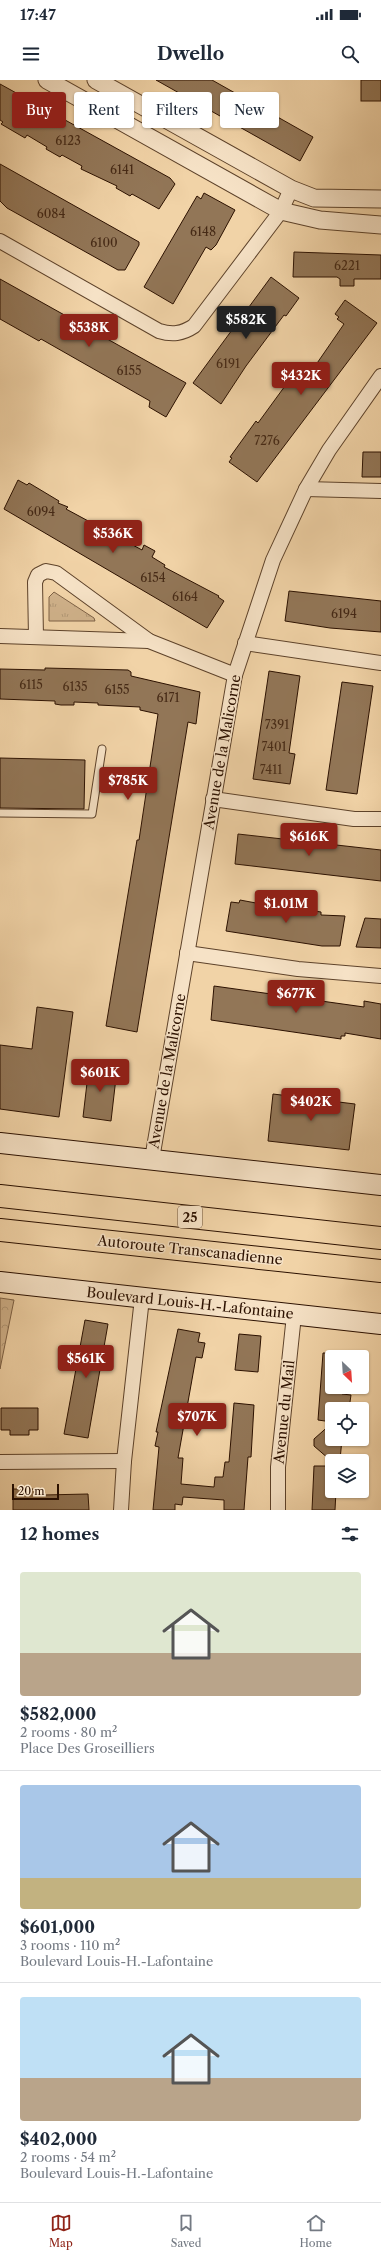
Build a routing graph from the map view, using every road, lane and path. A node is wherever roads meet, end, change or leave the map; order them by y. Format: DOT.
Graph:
graph roads {
  1 [pos="46,80"];
  2 [pos="96,80"];
  3 [pos="291,189"];
  4 [pos="381,199"];
  5 [pos="281,212"];
  6 [pos="381,225"];
  7 [pos="0,241"];
  8 [pos="381,376"];
  9 [pos="377,387"];
  10 [pos="306,489"];
  11 [pos="381,491"];
  12 [pos="0,636"];
  13 [pos="36,637"];
  14 [pos="149,641"];
  15 [pos="244,643"];
  16 [pos="381,663"];
  17 [pos="235,675"];
  18 [pos="102,749"];
  19 [pos="213,799"];
  20 [pos="0,813"];
  21 [pos="381,816"];
  22 [pos="381,819"];
  23 [pos="187,952"];
  24 [pos="381,976"];
  25 [pos="0,1143"];
  26 [pos="152,1159"];
  27 [pos="381,1185"];
  28 [pos="0,1196"];
  29 [pos="0,1230"];
  30 [pos="381,1238"];
  31 [pos="381,1271"];
  32 [pos="0,1282"];
  33 [pos="142,1298"];
  34 [pos="294,1315"];
  35 [pos="381,1324"];
  36 [pos="124,1461"];
  37 [pos="0,1462"];
  38 [pos="121,1510"];
  39 [pos="278,1510"];
  1 -- 5 [label="street"];
  2 -- 3 [label="street"];
  3 -- 4 [label="street"];
  3 -- 5 [label="street"];
  5 -- 6 [label="street"];
  5 -- 7 [label="street"];
  8 -- 9 [label="street, Avenue de la Malicorne"];
  9 -- 10 [label="street, Avenue de la Malicorne"];
  10 -- 11 [label="street"];
  10 -- 15 [label="street, Avenue de la Malicorne"];
  12 -- 13 [label="street"];
  13 -- 14 [label="street"];
  13 -- 14 [label="street"];
  14 -- 17 [label="street"];
  15 -- 16 [label="street"];
  15 -- 17 [label="street, Avenue de la Malicorne"];
  17 -- 19 [label="street, Avenue de la Malicorne"];
  18 -- 20 [label="lane"];
  19 -- 22 [label="street"];
  19 -- 23 [label="street, Avenue de la Malicorne"];
  21 -- 22 [label="street"];
  23 -- 24 [label="street"];
  23 -- 26 [label="street, Avenue de la Malicorne"];
  25 -- 26 [label="main road"];
  26 -- 27 [label="main road"];
  28 -- 30 [label="highway, 25"];
  29 -- 31 [label="highway, Autoroute Transcanadienne"];
  32 -- 33 [label="main road, Boulevard Louis-H.-Lafontaine"];
  33 -- 34 [label="main road, Boulevard Louis-H.-Lafontaine"];
  33 -- 36 [label="street"];
  34 -- 35 [label="main road, Boulevard Louis-H.-Lafontaine"];
  34 -- 39 [label="street, Avenue du Mail"];
  36 -- 37 [label="street"];
  36 -- 38 [label="street"];
}
